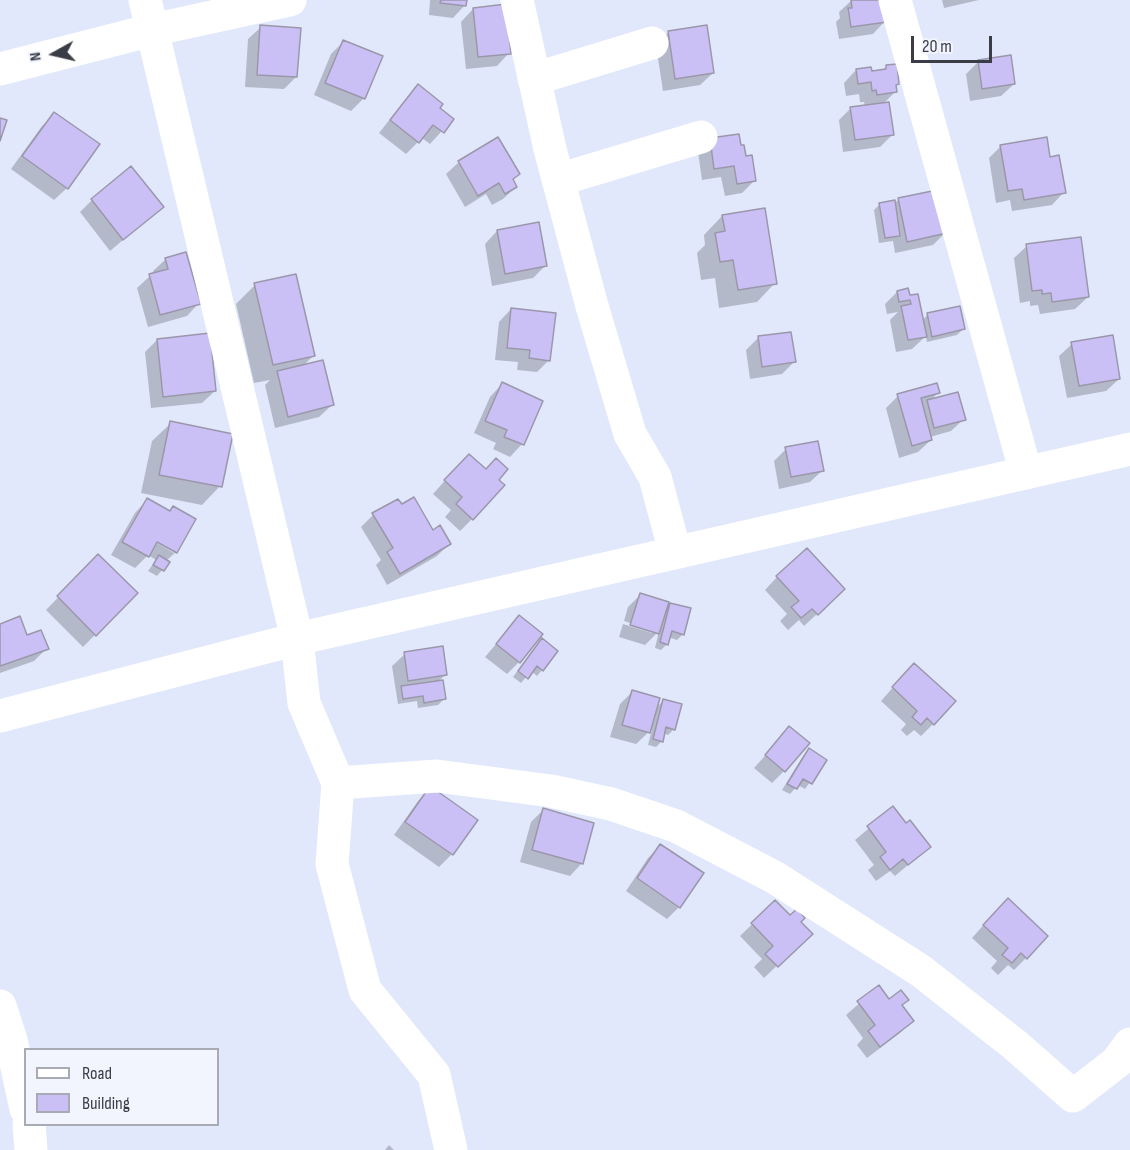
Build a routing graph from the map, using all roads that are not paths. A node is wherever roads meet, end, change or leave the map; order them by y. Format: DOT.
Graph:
graph roads {
  1 [pos="290,0"];
  2 [pos="517,0"];
  3 [pos="895,0"];
  4 [pos="148,15"];
  5 [pos="652,43"];
  6 [pos="0,69"];
  7 [pos="534,79"];
  8 [pos="701,137"];
  9 [pos="558,180"];
  10 [pos="1130,449"];
  11 [pos="1026,472"];
  12 [pos="675,552"];
  13 [pos="297,639"];
  14 [pos="0,716"];
  15 [pos="338,783"];
  16 [pos="0,1006"];
  17 [pos="1130,1044"];
  18 [pos="24,1100"];
  19 [pos="29,1126"];
  20 [pos="31,1150"];
  21 [pos="451,1150"];
  1 -- 4 [label="street"];
  2 -- 7 [label="street"];
  3 -- 11 [label="street"];
  4 -- 6 [label="street"];
  4 -- 13 [label="street"];
  5 -- 7 [label="street"];
  7 -- 9 [label="street"];
  8 -- 9 [label="street"];
  9 -- 12 [label="street"];
  10 -- 11 [label="street"];
  11 -- 12 [label="street"];
  12 -- 13 [label="street"];
  13 -- 14 [label="street"];
  13 -- 15 [label="street"];
  15 -- 17 [label="street"];
  15 -- 21 [label="street"];
  16 -- 18 [label="street"];
  19 -- 20 [label="street"];
}
